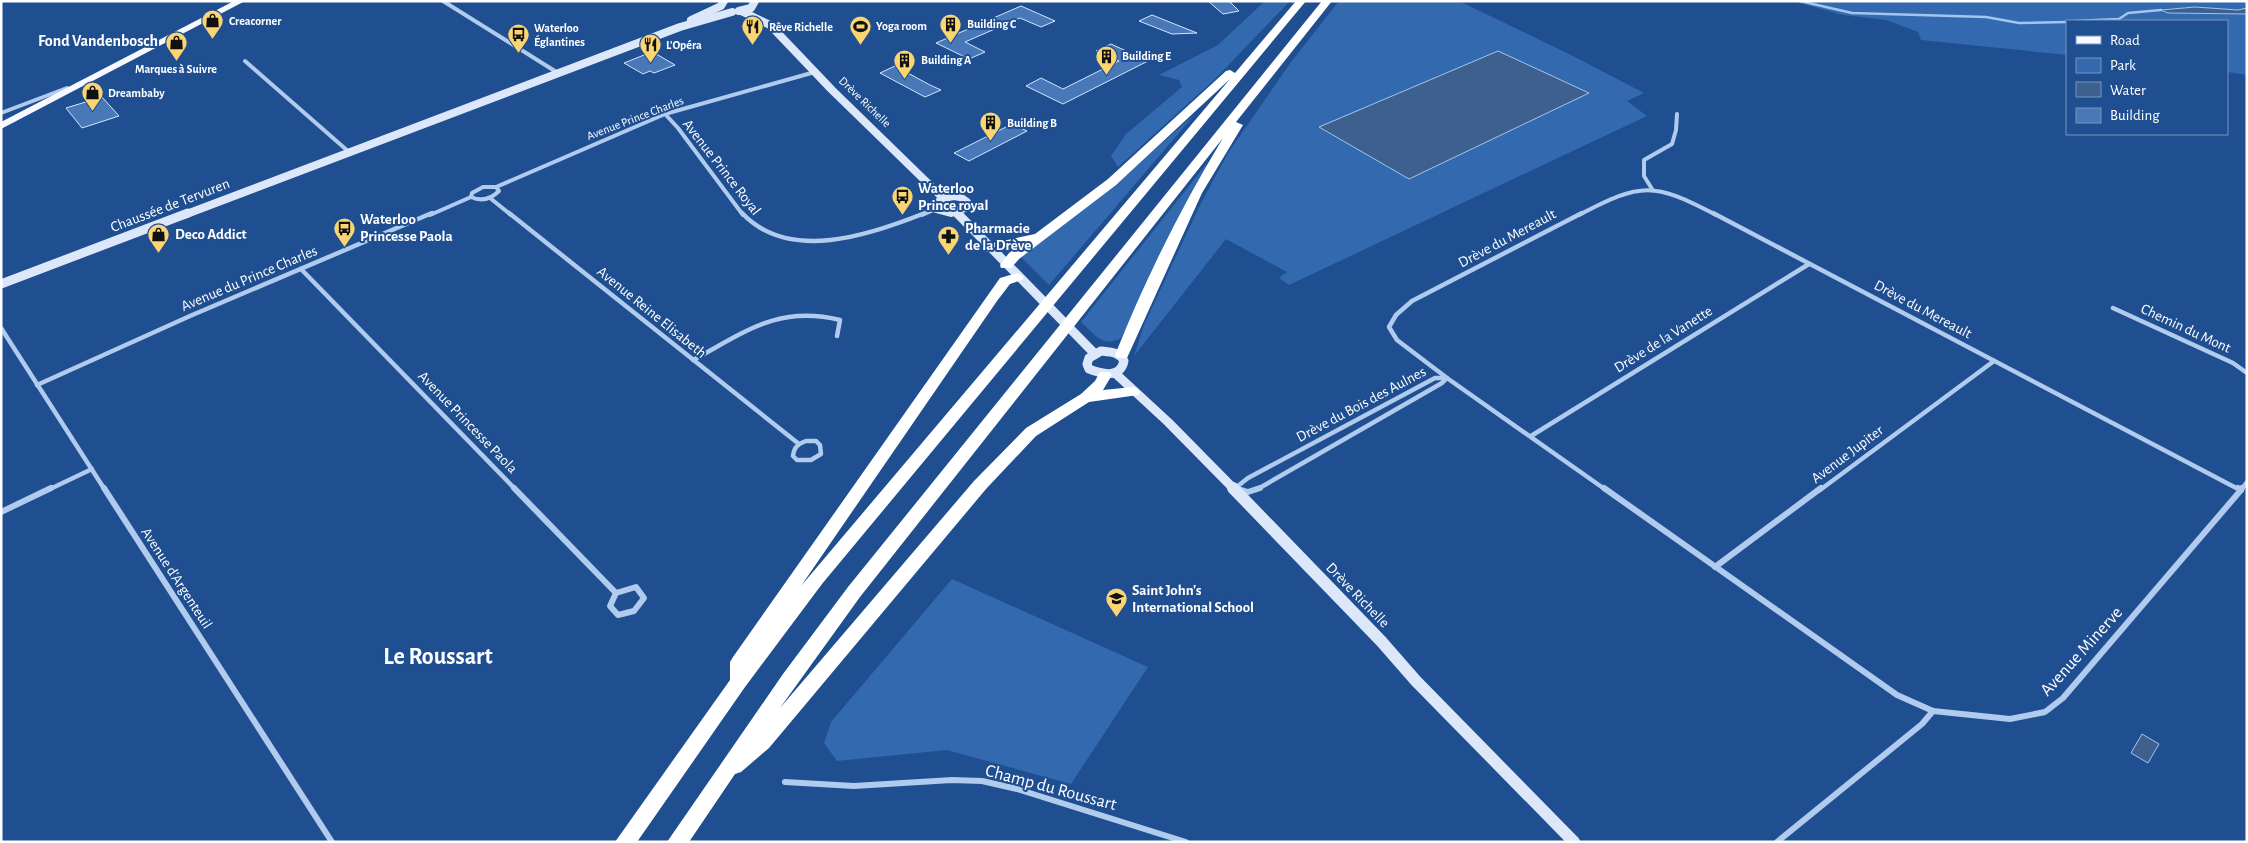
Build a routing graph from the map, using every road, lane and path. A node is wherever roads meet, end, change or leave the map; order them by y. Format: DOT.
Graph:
graph roads {
  1 [pos="241,1"];
  2 [pos="443,1"];
  3 [pos="1301,1"];
  4 [pos="1327,1"];
  5 [pos="723,2"];
  6 [pos="754,4"];
  7 [pos="741,11"];
  8 [pos="732,12"];
  9 [pos="770,26"];
  10 [pos="680,27"];
  11 [pos="245,61"];
  12 [pos="1251,61"];
  13 [pos="815,72"];
  14 [pos="558,73"];
  15 [pos="89,81"];
  16 [pos="1238,110"];
  17 [pos="1,113"];
  18 [pos="665,114"];
  19 [pos="1677,114"];
  20 [pos="1,126"];
  21 [pos="349,152"];
  22 [pos="496,187"];
  23 [pos="1652,189"];
  24 [pos="471,197"];
  25 [pos="490,198"];
  26 [pos="942,198"];
  27 [pos="936,209"];
  28 [pos="957,213"];
  29 [pos="1045,232"];
  30 [pos="990,248"];
  31 [pos="1809,264"];
  32 [pos="301,269"];
  33 [pos="1012,271"];
  34 [pos="1,284"];
  35 [pos="2113,308"];
  36 [pos="1,328"];
  37 [pos="837,336"];
  38 [pos="1094,353"];
  39 [pos="1122,355"];
  40 [pos="693,360"];
  41 [pos="1994,361"];
  42 [pos="2247,373"];
  43 [pos="1110,375"];
  44 [pos="1447,378"];
  45 [pos="37,384"];
  46 [pos="1133,392"];
  47 [pos="1086,397"];
  48 [pos="1531,436"];
  49 [pos="799,444"];
  50 [pos="92,470"];
  51 [pos="2247,482"];
  52 [pos="1234,489"];
  53 [pos="2241,490"];
  54 [pos="1,512"];
  55 [pos="1715,567"];
  56 [pos="616,593"];
  57 [pos="739,682"];
  58 [pos="1933,711"];
  59 [pos="716,782"];
  60 [pos="785,782"];
  61 [pos="332,842"];
  62 [pos="625,842"];
  63 [pos="677,842"];
  64 [pos="1186,842"];
  65 [pos="1574,842"];
  66 [pos="1777,842"];
  1 -- 15 [label="main road"];
  2 -- 14 [label="street"];
  3 -- 12 [label="highway"];
  4 -- 16 [label="highway"];
  5 -- 8 [label="main road"];
  5 -- 10 [label="main road, Chaussée de Tervuren"];
  6 -- 7 [label="main road, Chaussée de Tervuren"];
  6 -- 9 [label="main road, Drève Richelle"];
  7 -- 8 [label="main road, Chaussée de Tervuren"];
  7 -- 9 [label="main road, Drève Richelle"];
  8 -- 10 [label="main road, Chaussée de Tervuren"];
  9 -- 13 [label="main road, Drève Richelle"];
  10 -- 14 [label="main road, Chaussée de Tervuren"];
  11 -- 21 [label="street"];
  12 -- 29 [label="highway"];
  12 -- 57 [label="highway"];
  13 -- 18 [label="street, Avenue Prince Charles"];
  13 -- 26 [label="main road, Drève Richelle"];
  14 -- 21 [label="main road, Chaussée de Tervuren"];
  15 -- 17 [label="street"];
  15 -- 20 [label="main road"];
  16 -- 39 [label="highway"];
  16 -- 59 [label="highway"];
  18 -- 22 [label="street, Avenue Prince Charles"];
  18 -- 27 [label="street, Avenue Prince Royal"];
  19 -- 23 [label="street"];
  21 -- 34 [label="main road, Chaussée de Tervuren"];
  22 -- 24 [label="street, Avenue Prince Charles"];
  22 -- 25 [label="street"];
  23 -- 31 [label="street, Drève du Mereault"];
  23 -- 44 [label="street, Drève du Mereault"];
  24 -- 25 [label="street"];
  24 -- 32 [label="street, Avenue du Prince Charles"];
  25 -- 40 [label="street, Avenue Reine Elisabeth"];
  26 -- 27 [label="main road"];
  26 -- 28 [label="main road"];
  27 -- 28 [label="main road"];
  28 -- 30 [label="main road"];
  29 -- 30 [label="highway"];
  29 -- 33 [label="highway"];
  30 -- 33 [label="main road"];
  31 -- 41 [label="street, Drève du Mereault"];
  31 -- 48 [label="street, Drève de la Vanette"];
  32 -- 45 [label="street, Avenue du Prince Charles"];
  32 -- 56 [label="street, Avenue Princesse Paola"];
  33 -- 38 [label="main road"];
  33 -- 57 [label="highway"];
  35 -- 42 [label="street, Chemin du Mont"];
  36 -- 45 [label="street, Avenue d'Argenteuil"];
  37 -- 40 [label="street"];
  38 -- 39 [label="main road"];
  38 -- 43 [label="main road"];
  39 -- 43 [label="main road"];
  40 -- 49 [label="street, Avenue Reine Elisabeth"];
  41 -- 53 [label="street, Drève du Mereault"];
  41 -- 55 [label="street, Avenue Jupiter"];
  43 -- 46 [label="main road, Drève Richelle"];
  43 -- 47 [label="highway"];
  44 -- 48 [label="street, Drève du Mereault"];
  44 -- 52 [label="street, Drève du Bois des Aulnes"];
  44 -- 52 [label="street, Drève du Bois des Aulnes"];
  45 -- 50 [label="street, Avenue d'Argenteuil"];
  46 -- 47 [label="highway"];
  46 -- 52 [label="main road, Drève Richelle"];
  47 -- 59 [label="highway"];
  48 -- 55 [label="street, Drève du Mereault"];
  49 -- 49 [label="street"];
  50 -- 54 [label="street"];
  50 -- 61 [label="street, Avenue d'Argenteuil"];
  51 -- 53 [label="street, Avenue Minerve"];
  52 -- 65 [label="main road, Drève Richelle"];
  53 -- 58 [label="street, Avenue Minerve"];
  55 -- 58 [label="street, Drève du Mereault"];
  56 -- 56 [label="street"];
  57 -- 62 [label="highway"];
  58 -- 66 [label="street"];
  59 -- 63 [label="highway"];
  60 -- 64 [label="street, Champ du Roussart"];
}
